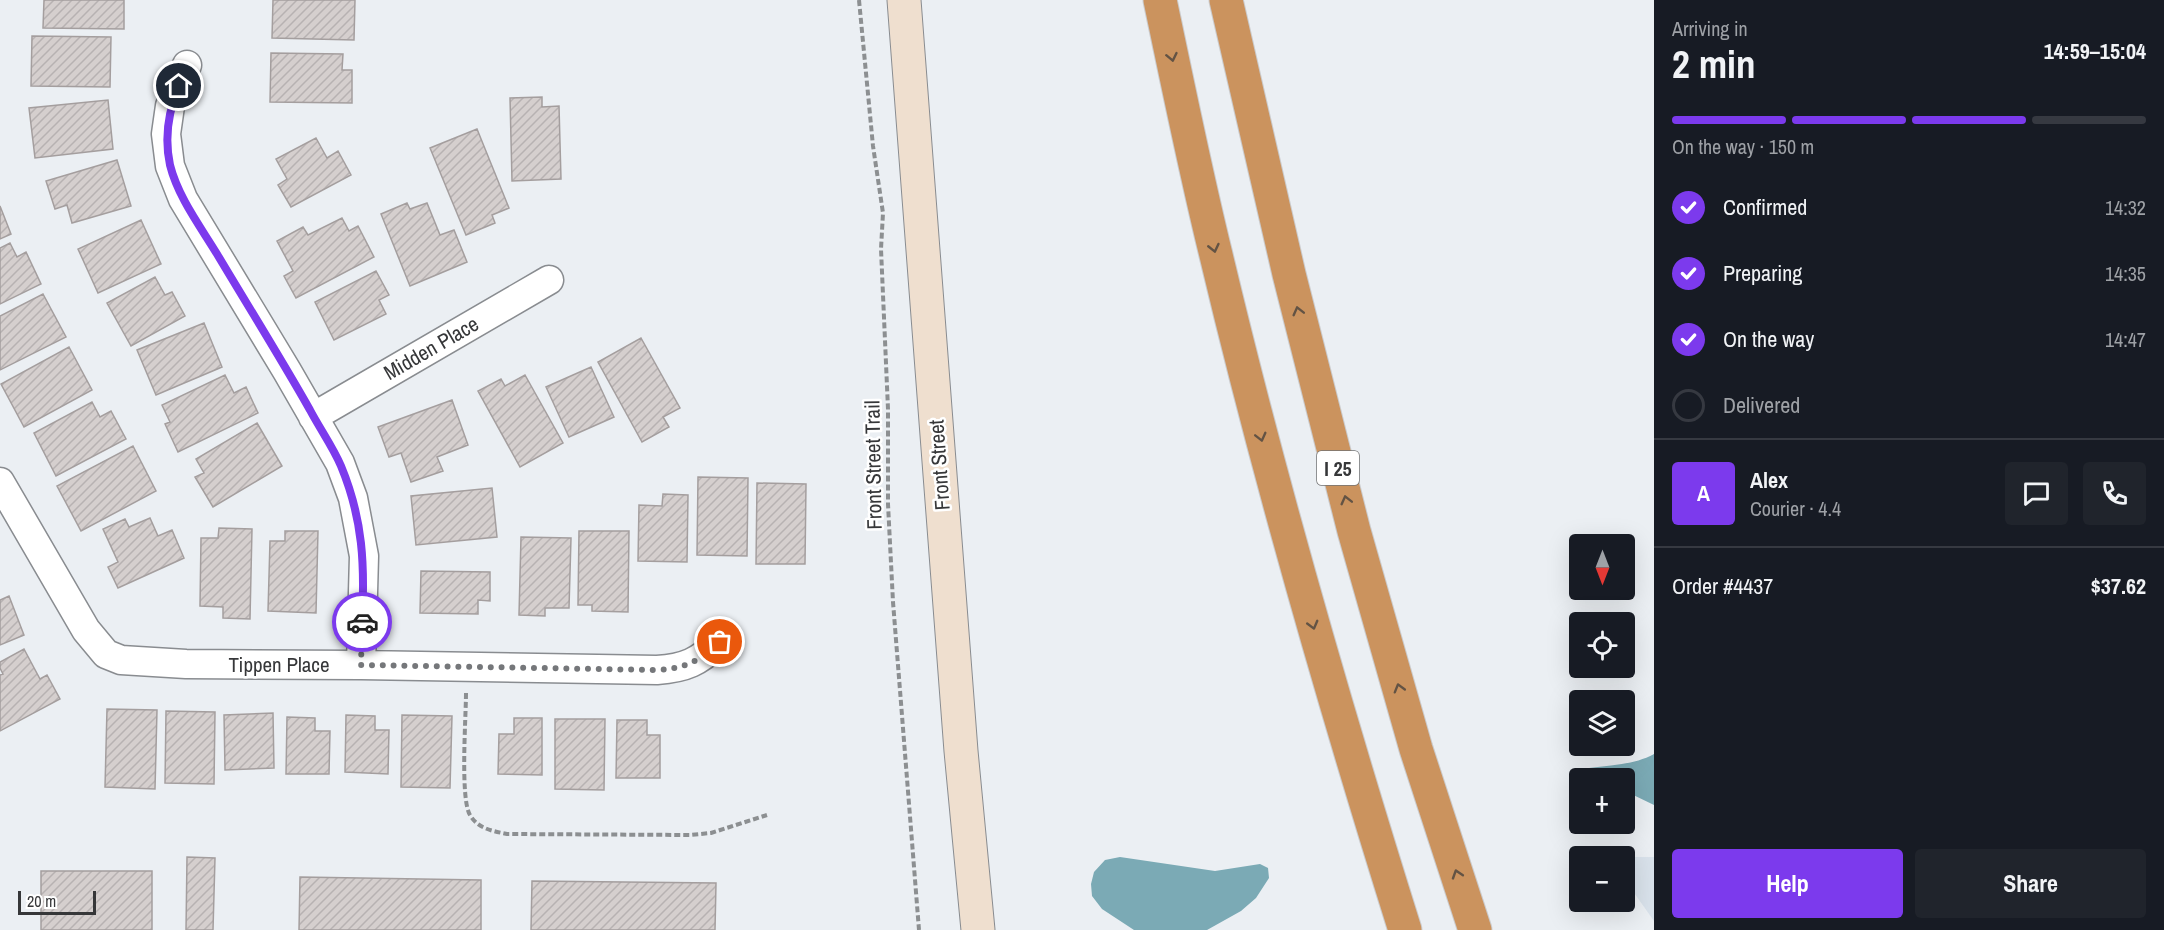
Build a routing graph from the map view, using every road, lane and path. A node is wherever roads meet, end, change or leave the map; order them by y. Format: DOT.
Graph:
graph roads {
  1 [pos="860,0"];
  2 [pos="904,0"];
  3 [pos="1160,0"];
  4 [pos="1226,0"];
  5 [pos="187,65"];
  6 [pos="549,280"];
  7 [pos="313,417"];
  8 [pos="0,482"];
  9 [pos="720,642"];
  10 [pos="361,665"];
  11 [pos="466,689"];
  12 [pos="767,815"];
  13 [pos="919,930"];
  14 [pos="978,930"];
  15 [pos="1405,930"];
  16 [pos="1475,930"];
  1 -- 13 [label="path, Front Street Trail"];
  2 -- 14 [label="main road, Front Street"];
  3 -- 15 [label="highway, one-way"];
  16 -- 4 [label="highway, I 25, one-way"];
  5 -- 7 [label="street"];
  6 -- 7 [label="street, Midden Place"];
  7 -- 10 [label="street"];
  8 -- 10 [label="street, Tippen Place"];
  9 -- 10 [label="street, Tippen Place"];
  11 -- 12 [label="path"];
}
